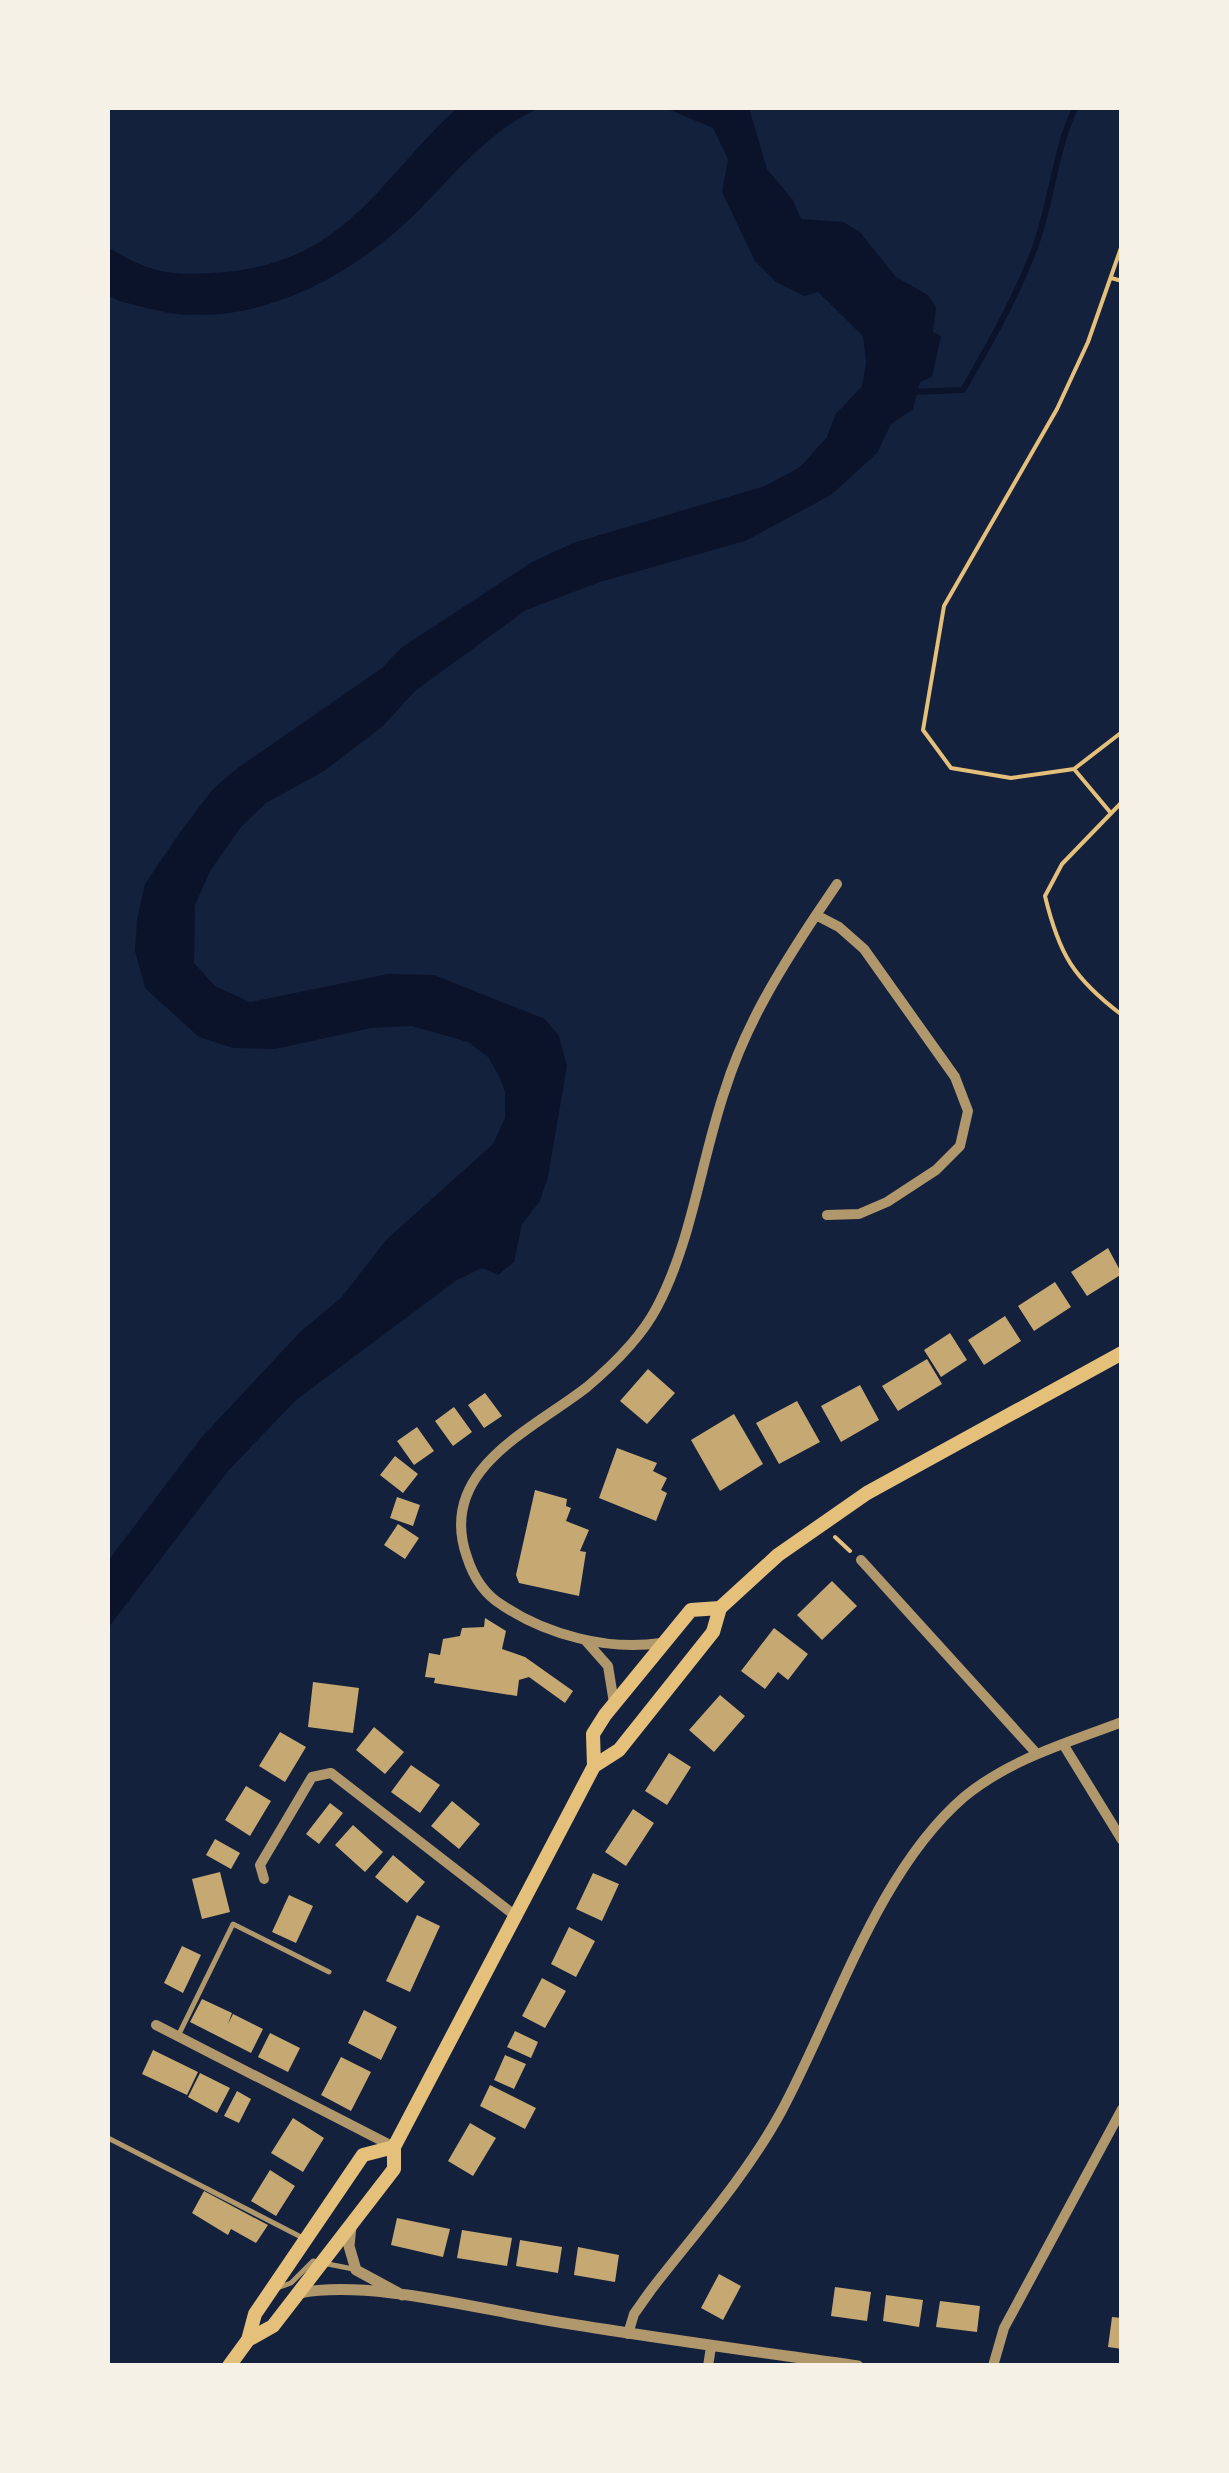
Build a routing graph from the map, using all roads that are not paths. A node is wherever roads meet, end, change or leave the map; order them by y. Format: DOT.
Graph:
graph roads {
  1 [pos="837,884"];
  2 [pos="816,916"];
  3 [pos="828,1215"];
  4 [pos="1122,1353"];
  5 [pos="862,1560"];
  6 [pos="720,1608"];
  7 [pos="584,1640"];
  8 [pos="661,1642"];
  9 [pos="614,1702"];
  10 [pos="1122,1722"];
  11 [pos="1063,1744"];
  12 [pos="1037,1754"];
  13 [pos="594,1766"];
  14 [pos="1122,1840"];
  15 [pos="264,1880"];
  16 [pos="517,1918"];
  17 [pos="329,1972"];
  18 [pos="156,2025"];
  19 [pos="177,2039"];
  20 [pos="1122,2109"];
  21 [pos="108,2138"];
  22 [pos="394,2146"];
  23 [pos="351,2226"];
  24 [pos="308,2240"];
  25 [pos="325,2261"];
  26 [pos="356,2270"];
  27 [pos="274,2288"];
  28 [pos="299,2293"];
  29 [pos="402,2295"];
  30 [pos="628,2334"];
  31 [pos="248,2340"];
  32 [pos="711,2347"];
  33 [pos="229,2366"];
  34 [pos="708,2366"];
  35 [pos="858,2366"];
  36 [pos="993,2366"];
  1 -- 2 [label="street"];
  2 -- 3 [label="street"];
  2 -- 7 [label="street"];
  4 -- 6 [label="main road"];
  5 -- 12 [label="street"];
  6 -- 8 [label="main road"];
  6 -- 13 [label="main road"];
  7 -- 8 [label="street"];
  7 -- 9 [label="street"];
  8 -- 9 [label="main road"];
  9 -- 13 [label="main road"];
  10 -- 11 [label="street"];
  11 -- 12 [label="street"];
  11 -- 14 [label="street"];
  12 -- 30 [label="street"];
  13 -- 16 [label="main road"];
  15 -- 16 [label="street"];
  16 -- 22 [label="main road"];
  17 -- 19 [label="lane"];
  18 -- 19 [label="street"];
  19 -- 22 [label="street"];
  20 -- 36 [label="street"];
  21 -- 24 [label="lane"];
  22 -- 23 [label="main road"];
  22 -- 24 [label="main road"];
  23 -- 25 [label="main road"];
  23 -- 26 [label="street"];
  24 -- 27 [label="main road"];
  25 -- 26 [label="lane"];
  25 -- 27 [label="lane"];
  25 -- 28 [label="main road"];
  26 -- 29 [label="street"];
  27 -- 31 [label="main road"];
  28 -- 29 [label="street"];
  28 -- 31 [label="main road"];
  29 -- 30 [label="street"];
  30 -- 32 [label="street"];
  31 -- 33 [label="main road"];
  32 -- 34 [label="street"];
  32 -- 35 [label="street"];
}
